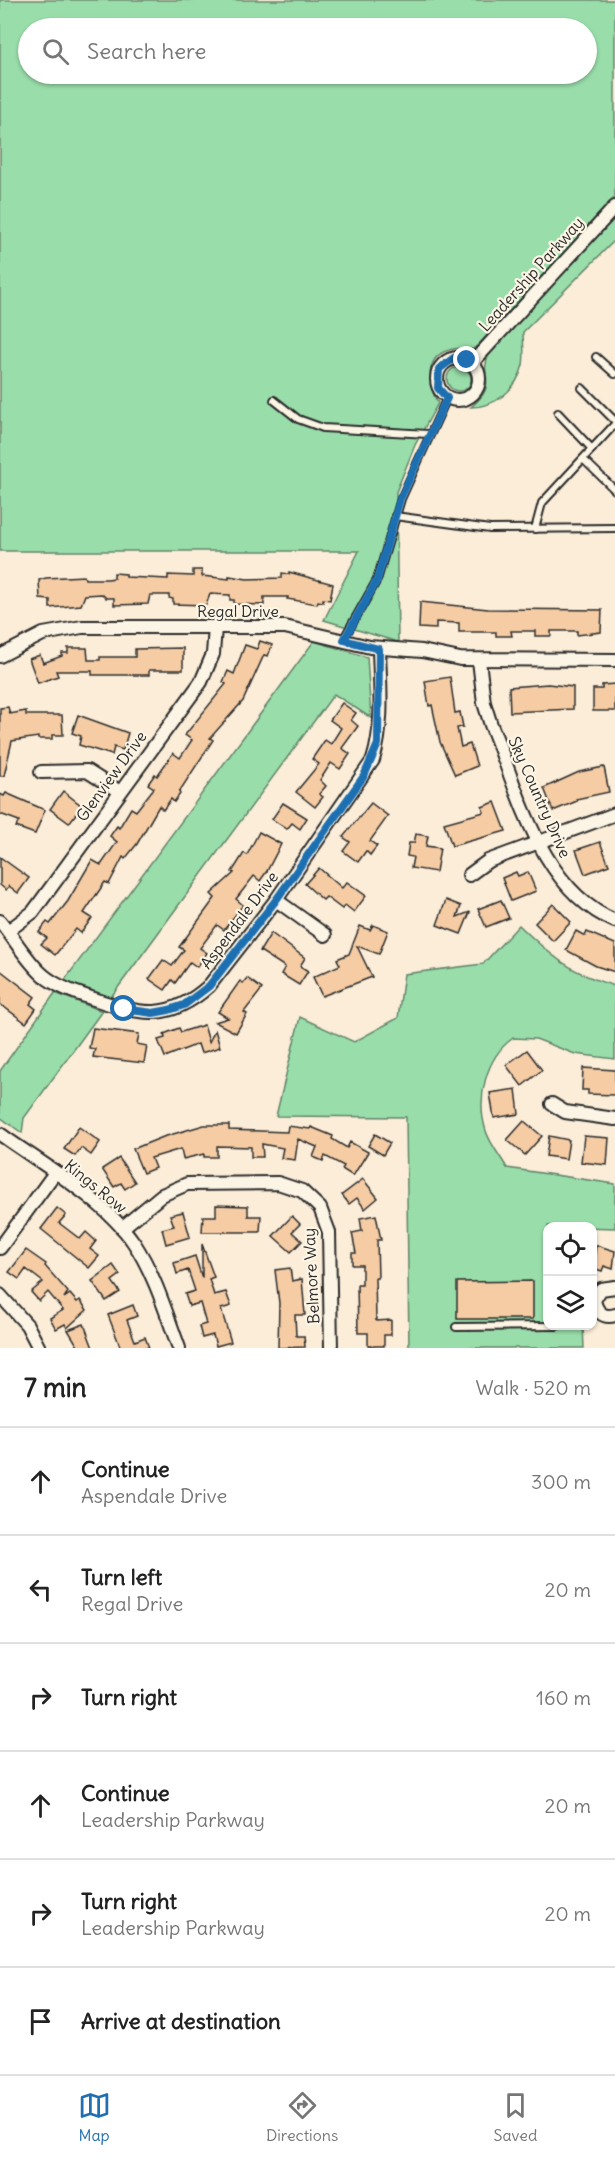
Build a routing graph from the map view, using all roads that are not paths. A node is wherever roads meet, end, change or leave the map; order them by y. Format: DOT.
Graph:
graph roads {
  1 [pos="615,207"];
  2 [pos="596,357"];
  3 [pos="472,363"];
  4 [pos="615,374"];
  5 [pos="582,388"];
  6 [pos="447,398"];
  7 [pos="274,400"];
  8 [pos="558,413"];
  9 [pos="615,423"];
  10 [pos="428,434"];
  11 [pos="592,449"];
  12 [pos="583,459"];
  13 [pos="615,489"];
  14 [pos="394,516"];
  15 [pos="615,528"];
  16 [pos="535,529"];
  17 [pos="215,627"];
  18 [pos="344,640"];
  19 [pos="379,649"];
  20 [pos="0,656"];
  21 [pos="479,660"];
  22 [pos="615,660"];
  23 [pos="41,772"];
  24 [pos="120,792"];
  25 [pos="615,814"];
  26 [pos="539,842"];
  27 [pos="469,875"];
  28 [pos="276,900"];
  29 [pos="0,921"];
  30 [pos="615,921"];
  31 [pos="8,931"];
  32 [pos="325,935"];
  33 [pos="552,1104"];
  34 [pos="615,1119"];
  35 [pos="0,1134"];
  36 [pos="54,1174"];
  37 [pos="122,1228"];
  38 [pos="0,1248"];
  39 [pos="615,1287"];
  40 [pos="597,1294"];
  41 [pos="0,1295"];
  42 [pos="597,1314"];
  43 [pos="615,1315"];
  44 [pos="543,1326"];
  45 [pos="456,1327"];
  46 [pos="39,1348"];
  47 [pos="179,1348"];
  48 [pos="330,1348"];
  1 -- 3 [label="street, Leadership Parkway"];
  2 -- 4 [label="lane"];
  3 -- 6 [label="street"];
  3 -- 6 [label="street"];
  5 -- 9 [label="lane"];
  6 -- 10 [label="lane"];
  7 -- 10 [label="lane"];
  8 -- 11 [label="lane"];
  9 -- 11 [label="lane"];
  10 -- 14 [label="lane"];
  11 -- 12 [label="lane"];
  12 -- 13 [label="lane"];
  12 -- 16 [label="lane"];
  14 -- 16 [label="lane"];
  14 -- 18 [label="lane"];
  15 -- 16 [label="lane"];
  17 -- 18 [label="street, Regal Drive"];
  17 -- 20 [label="street, Regal Drive"];
  17 -- 24 [label="street, Glenview Drive"];
  18 -- 19 [label="street, Regal Drive"];
  19 -- 21 [label="street, Regal Drive"];
  19 -- 28 [label="street, Aspendale Drive"];
  21 -- 22 [label="street, Regal Drive"];
  21 -- 26 [label="street, Sky Country Drive"];
  23 -- 24 [label="street"];
  24 -- 31 [label="street, Glenview Drive"];
  25 -- 26 [label="street"];
  26 -- 27 [label="street"];
  26 -- 30 [label="street, Sky Country Drive"];
  28 -- 31 [label="street, Aspendale Drive"];
  28 -- 32 [label="street"];
  29 -- 31 [label="street, Aspendale Drive"];
  33 -- 34 [label="street"];
  35 -- 36 [label="street, Kings Row"];
  36 -- 37 [label="street, Kings Row"];
  36 -- 38 [label="street"];
  37 -- 47 [label="street, Kings Row"];
  37 -- 48 [label="street, Belmore Way"];
  39 -- 40 [label="street"];
  41 -- 46 [label="street"];
  42 -- 43 [label="street"];
  44 -- 45 [label="lane"];
}
